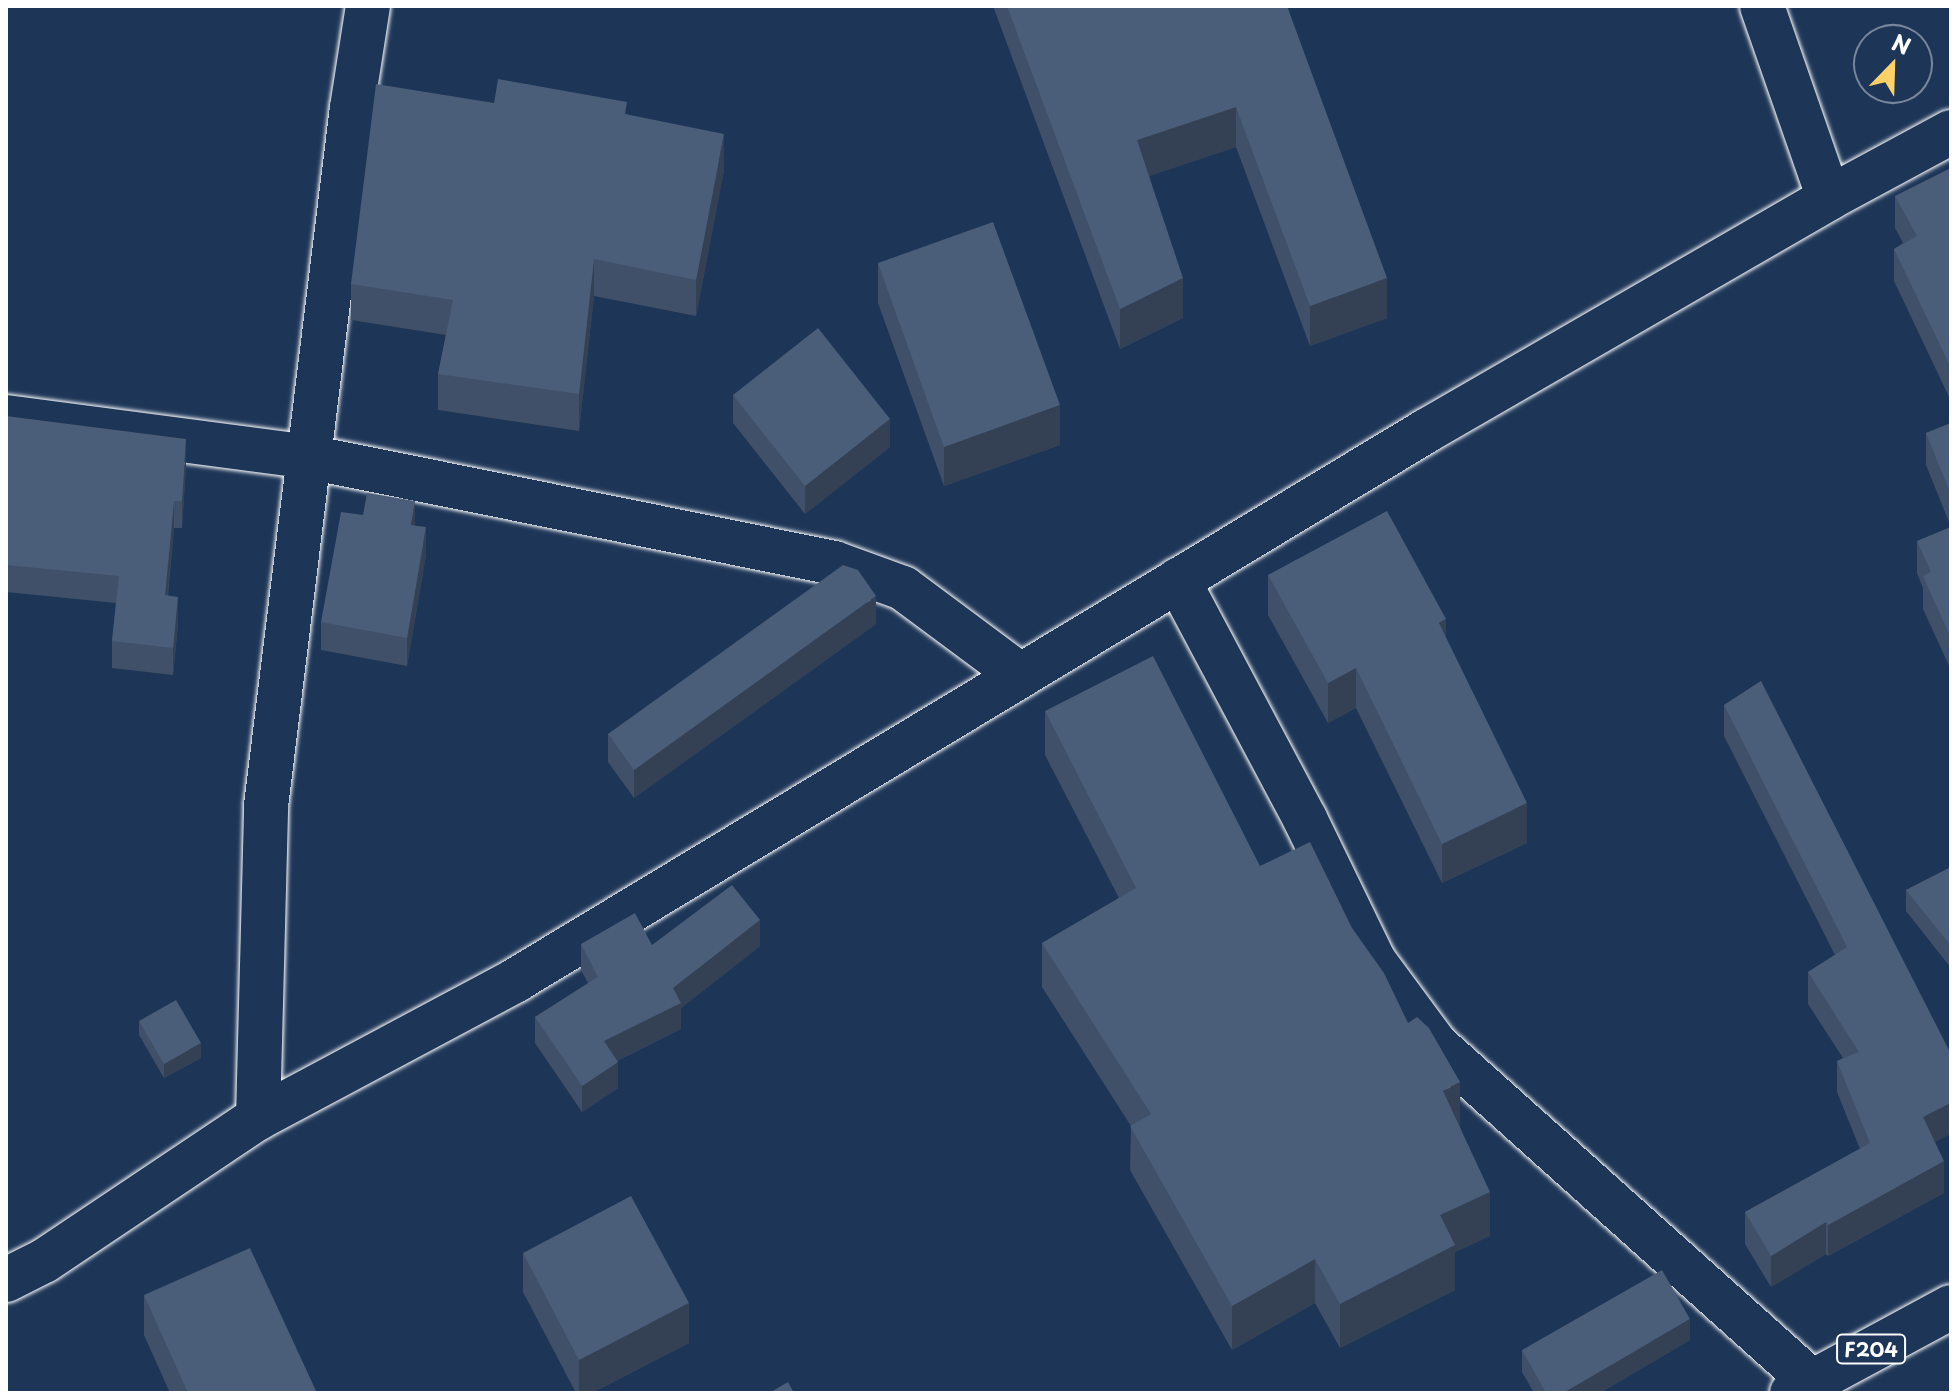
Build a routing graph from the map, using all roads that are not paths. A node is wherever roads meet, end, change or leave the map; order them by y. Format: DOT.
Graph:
graph roads {
  1 [pos="368,6"];
  2 [pos="1762,6"];
  3 [pos="1951,132"];
  4 [pos="1829,198"];
  5 [pos="6,417"];
  6 [pos="309,457"];
  7 [pos="1178,580"];
  8 [pos="1020,675"];
  9 [pos="258,1118"];
  10 [pos="6,1280"];
  11 [pos="1951,1307"];
  12 [pos="1802,1387"];
  1 -- 6 [label="street"];
  2 -- 4 [label="street"];
  3 -- 4 [label="street"];
  4 -- 7 [label="street"];
  5 -- 6 [label="street"];
  6 -- 8 [label="street"];
  6 -- 9 [label="street"];
  7 -- 8 [label="street"];
  7 -- 12 [label="street"];
  8 -- 9 [label="street"];
  9 -- 10 [label="street"];
  11 -- 12 [label="street, F204"];
}
